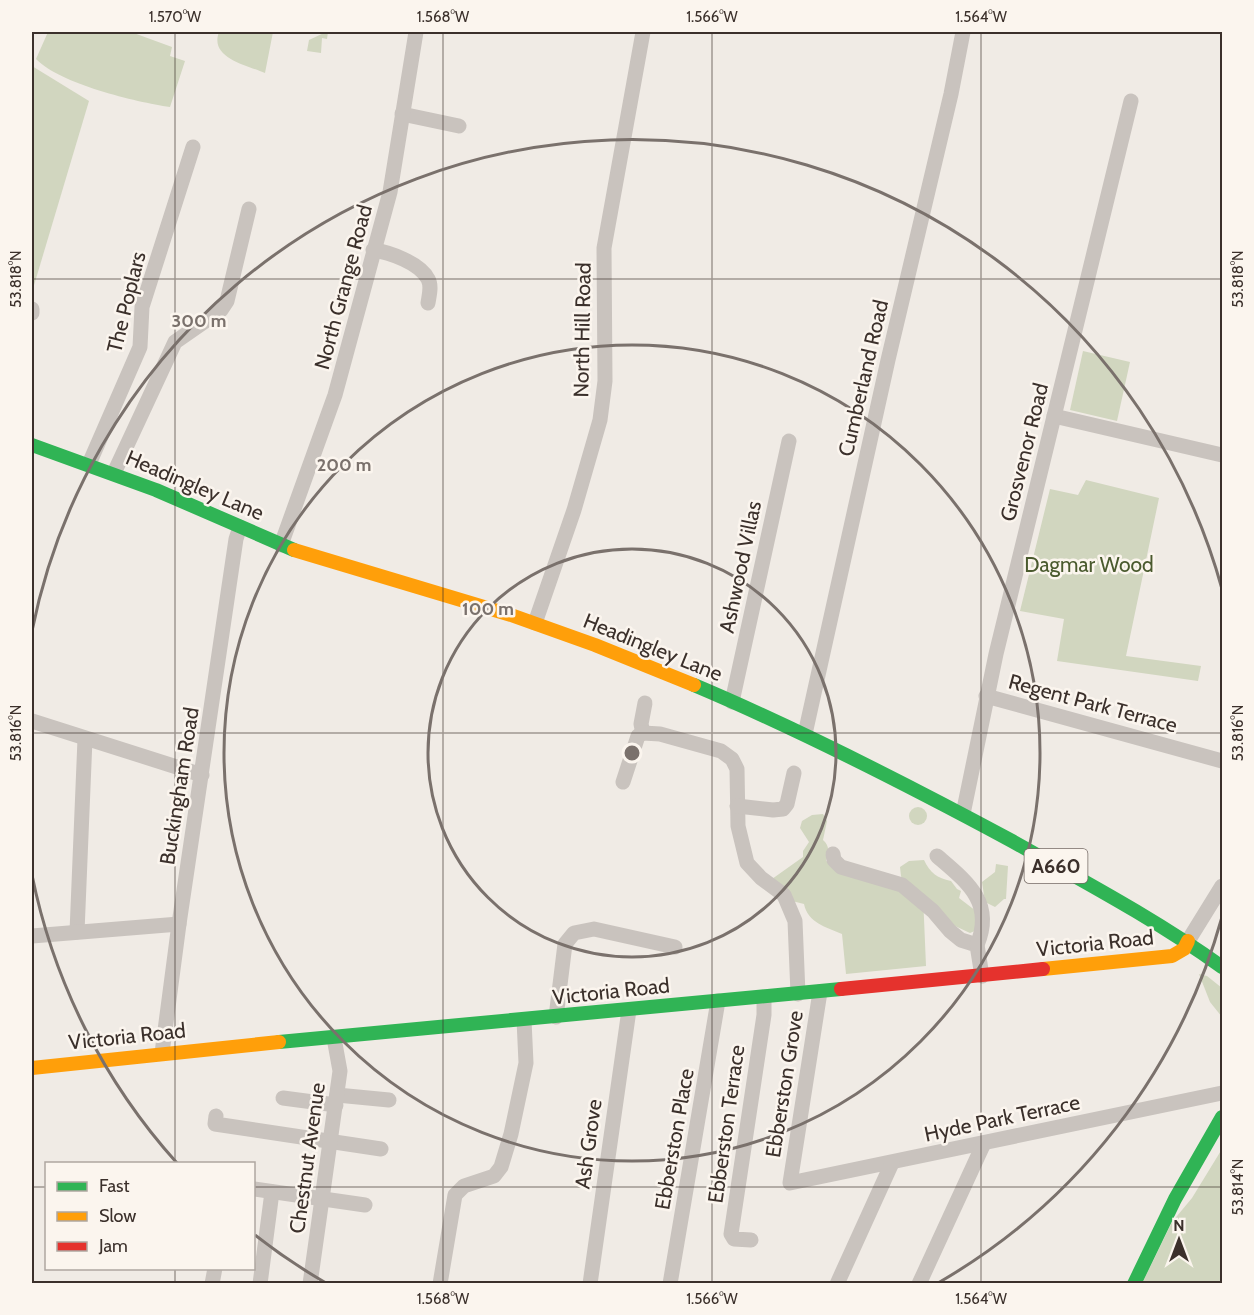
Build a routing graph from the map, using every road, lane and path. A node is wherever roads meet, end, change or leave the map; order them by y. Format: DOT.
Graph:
graph roads {
  1 [pos="416,32"];
  2 [pos="643,32"];
  3 [pos="963,32"];
  4 [pos="1131,101"];
  5 [pos="402,114"];
  6 [pos="459,126"];
  7 [pos="193,147"];
  8 [pos="249,209"];
  9 [pos="373,250"];
  10 [pos="429,303"];
  11 [pos="32,309"];
  12 [pos="32,313"];
  13 [pos="1054,416"];
  14 [pos="789,441"];
  15 [pos="32,445"];
  16 [pos="1222,455"];
  17 [pos="89,464"];
  18 [pos="114,473"];
  19 [pos="240,527"];
  20 [pos="281,545"];
  21 [pos="535,623"];
  22 [pos="986,696"];
  23 [pos="732,702"];
  24 [pos="645,703"];
  25 [pos="32,721"];
  26 [pos="643,733"];
  27 [pos="805,734"];
  28 [pos="85,739"];
  29 [pos="1222,761"];
  30 [pos="794,772"];
  31 [pos="202,775"];
  32 [pos="623,782"];
  33 [pos="736,806"];
  34 [pos="963,814"];
  35 [pos="833,854"];
  36 [pos="937,856"];
  37 [pos="1222,885"];
  38 [pos="179,924"];
  39 [pos="77,932"];
  40 [pos="32,936"];
  41 [pos="1188,941"];
  42 [pos="977,945"];
  43 [pos="675,947"];
  44 [pos="1222,967"];
  45 [pos="982,976"];
  46 [pos="820,992"];
  47 [pos="798,994"];
  48 [pos="764,997"];
  49 [pos="718,1001"];
  50 [pos="628,1010"];
  51 [pos="556,1017"];
  52 [pos="524,1020"];
  53 [pos="334,1038"];
  54 [pos="162,1053"];
  55 [pos="32,1068"];
  56 [pos="1222,1093"];
  57 [pos="283,1098"];
  58 [pos="336,1100"];
  59 [pos="389,1100"];
  60 [pos="216,1116"];
  61 [pos="1222,1117"];
  62 [pos="331,1140"];
  63 [pos="984,1143"];
  64 [pos="381,1149"];
  65 [pos="892,1163"];
  66 [pos="790,1183"];
  67 [pos="255,1189"];
  68 [pos="272,1192"];
  69 [pos="322,1199"];
  70 [pos="365,1205"];
  71 [pos="751,1239"];
  72 [pos="260,1284"];
  73 [pos="310,1284"];
  74 [pos="440,1284"];
  75 [pos="590,1284"];
  76 [pos="670,1284"];
  77 [pos="837,1284"];
  78 [pos="919,1284"];
  79 [pos="1134,1284"];
  1 -- 5 [label="street, North Grange Road"];
  2 -- 21 [label="street, North Hill Road"];
  3 -- 27 [label="street, Cumberland Road"];
  4 -- 13 [label="street, Grosvenor Road"];
  5 -- 6 [label="street"];
  5 -- 9 [label="street, North Grange Road"];
  7 -- 17 [label="street, The Poplars"];
  8 -- 18 [label="street"];
  9 -- 10 [label="street"];
  9 -- 20 [label="street, North Grange Road"];
  11 -- 12 [label="street"];
  13 -- 16 [label="street"];
  13 -- 22 [label="street, Grosvenor Road"];
  14 -- 23 [label="street, Ashwood Villas"];
  15 -- 17 [label="main road, Headingley Lane / A660"];
  17 -- 18 [label="main road, Headingley Lane / A660"];
  18 -- 19 [label="main road, Headingley Lane / A660"];
  19 -- 20 [label="main road, Headingley Lane / A660"];
  19 -- 31 [label="street, Buckingham Road"];
  20 -- 21 [label="main road, Headingley Lane / A660"];
  21 -- 23 [label="main road, Headingley Lane / A660"];
  22 -- 29 [label="street, Regent Park Terrace"];
  22 -- 34 [label="street, Grosvenor Road"];
  23 -- 27 [label="main road, Headingley Lane / A660"];
  24 -- 26 [label="street"];
  25 -- 28 [label="street"];
  26 -- 32 [label="street"];
  26 -- 33 [label="street"];
  27 -- 34 [label="main road, Headingley Lane / A660"];
  28 -- 31 [label="street"];
  28 -- 39 [label="street"];
  30 -- 33 [label="street"];
  31 -- 38 [label="street, Buckingham Road"];
  33 -- 47 [label="street"];
  34 -- 41 [label="main road, Headingley Lane / A660"];
  35 -- 42 [label="street"];
  36 -- 42 [label="street"];
  37 -- 41 [label="street"];
  38 -- 39 [label="street"];
  38 -- 54 [label="street, Buckingham Road"];
  39 -- 40 [label="street"];
  41 -- 44 [label="main road, Headingley Lane / A660"];
  41 -- 45 [label="main road, Victoria Road"];
  42 -- 45 [label="street"];
  43 -- 51 [label="street"];
  45 -- 46 [label="main road, Victoria Road"];
  46 -- 47 [label="main road, Victoria Road"];
  46 -- 66 [label="street, Ebberston Grove"];
  47 -- 48 [label="main road, Victoria Road"];
  48 -- 49 [label="main road, Victoria Road"];
  48 -- 71 [label="street, Ebberston Terrace"];
  49 -- 50 [label="main road, Victoria Road"];
  49 -- 76 [label="street, Ebberston Place"];
  50 -- 51 [label="main road, Victoria Road"];
  50 -- 75 [label="street, Ash Grove"];
  51 -- 52 [label="main road, Victoria Road"];
  52 -- 53 [label="main road, Victoria Road"];
  52 -- 74 [label="street"];
  53 -- 54 [label="main road, Victoria Road"];
  53 -- 58 [label="street, Chestnut Avenue"];
  54 -- 55 [label="main road, Victoria Road"];
  56 -- 63 [label="street, Hyde Park Terrace"];
  57 -- 58 [label="street"];
  58 -- 59 [label="street"];
  58 -- 62 [label="street, Chestnut Avenue"];
  60 -- 62 [label="street"];
  61 -- 79 [label="main road"];
  62 -- 64 [label="street"];
  62 -- 69 [label="street, Chestnut Avenue"];
  63 -- 65 [label="street, Hyde Park Terrace"];
  63 -- 78 [label="street"];
  65 -- 66 [label="street, Hyde Park Terrace"];
  65 -- 77 [label="street"];
  67 -- 68 [label="street"];
  68 -- 69 [label="street"];
  68 -- 72 [label="street"];
  69 -- 70 [label="street"];
  69 -- 73 [label="street, Chestnut Avenue"];
}
